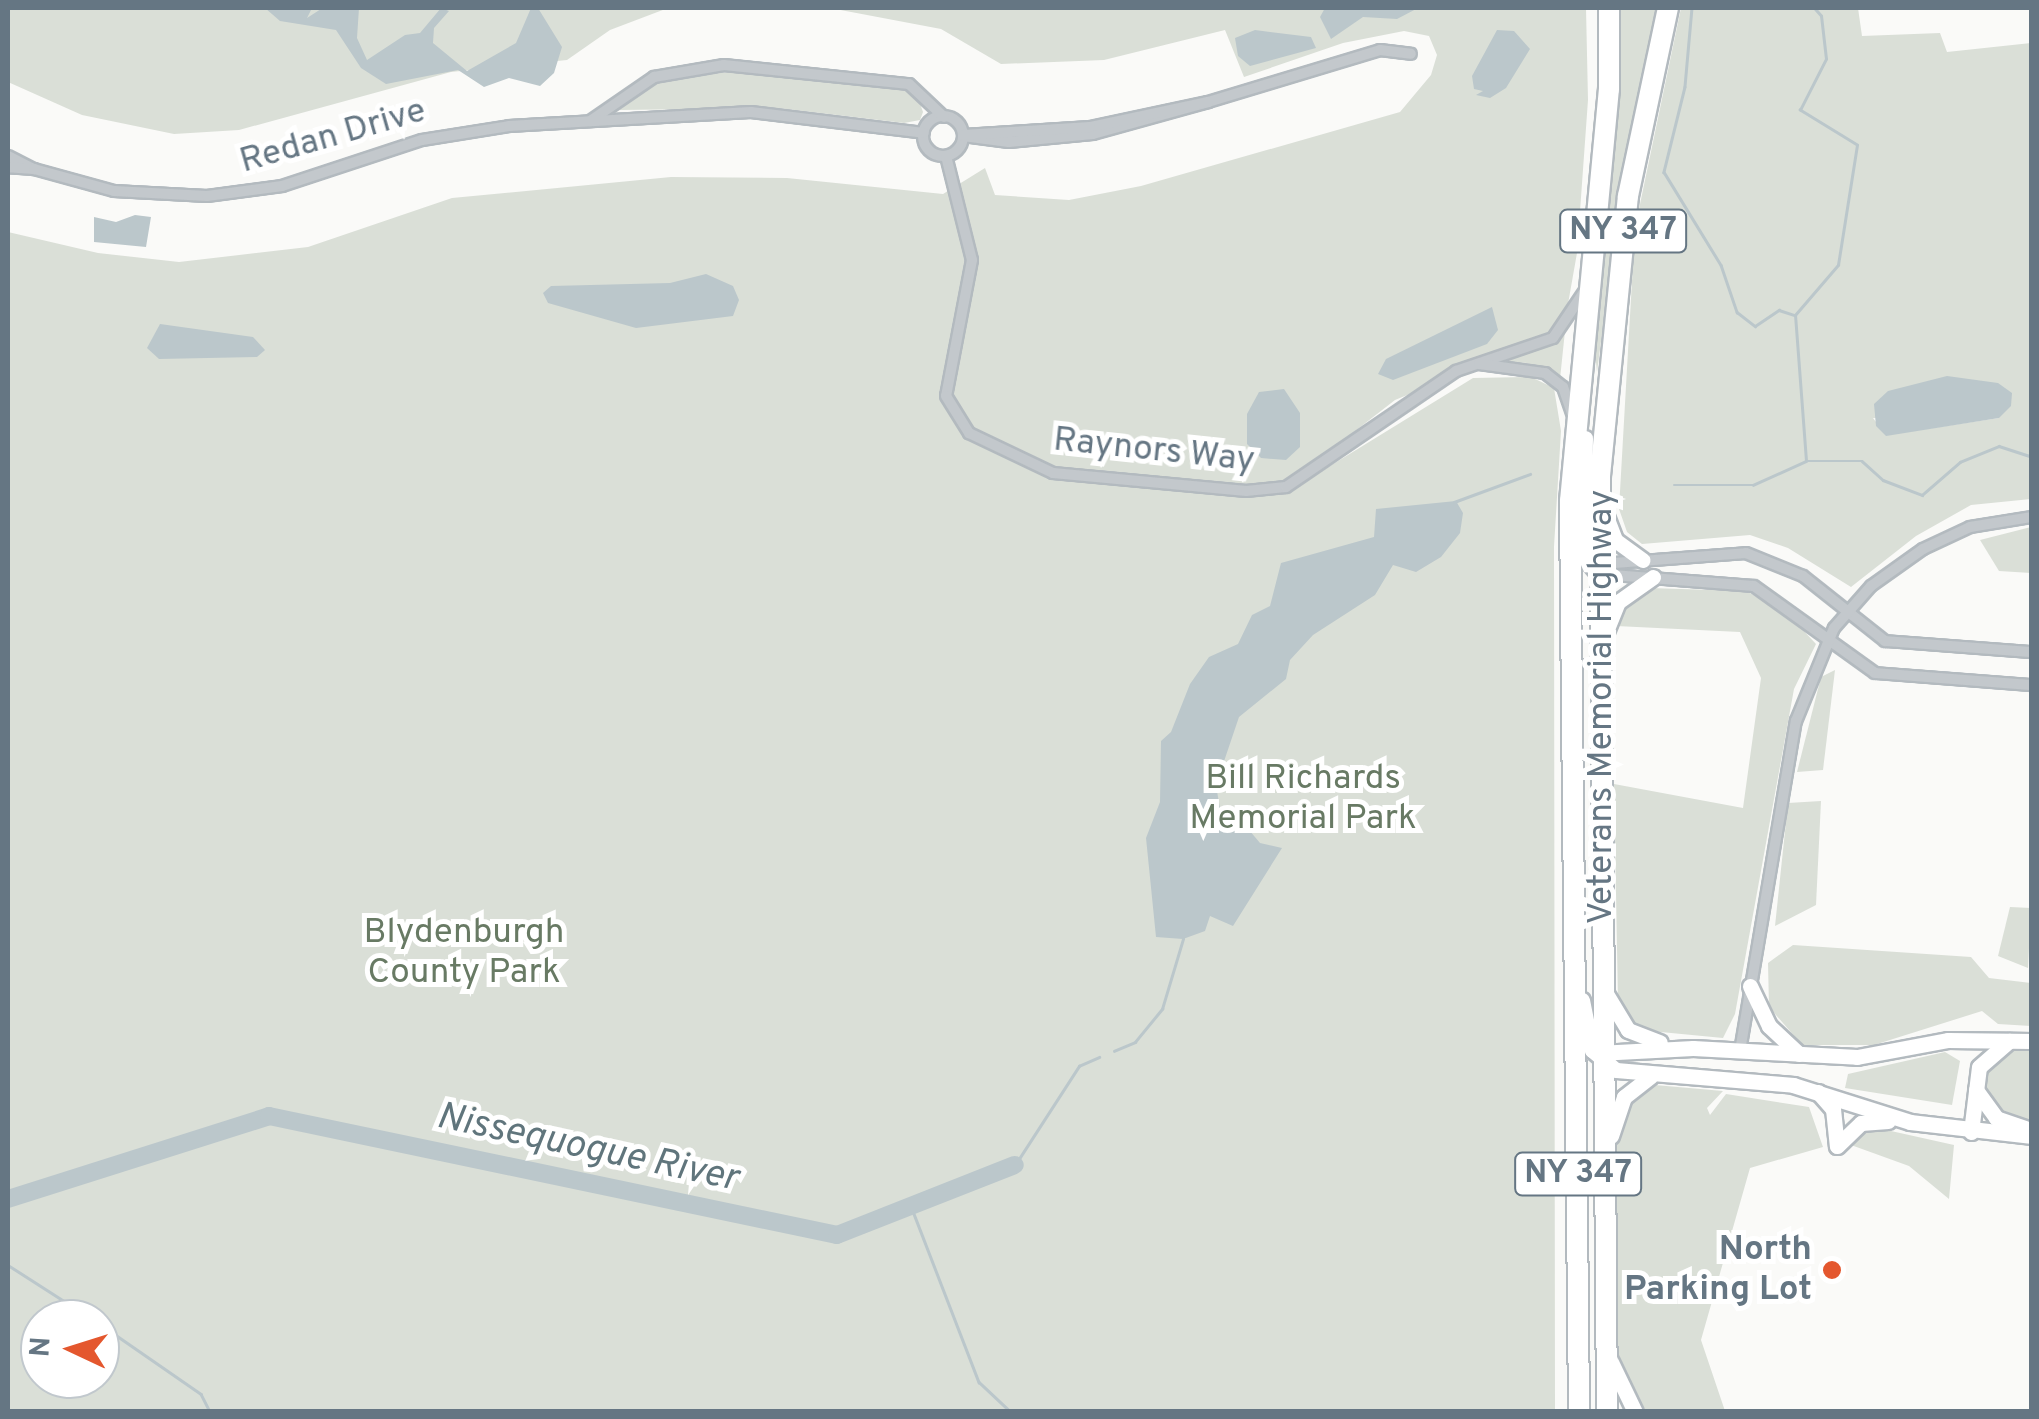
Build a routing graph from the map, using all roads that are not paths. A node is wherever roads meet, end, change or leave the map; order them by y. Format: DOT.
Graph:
graph roads {
  1 [pos="1600,8"];
  2 [pos="1610,8"];
  3 [pos="1668,8"];
  4 [pos="1411,54"];
  5 [pos="944,116"];
  6 [pos="590,121"];
  7 [pos="924,134"];
  8 [pos="963,136"];
  9 [pos="1602,140"];
  10 [pos="8,156"];
  11 [pos="946,156"];
  12 [pos="8,168"];
  13 [pos="34,169"];
  14 [pos="1588,285"];
  15 [pos="1473,364"];
  16 [pos="1580,370"];
  17 [pos="1574,425"];
  18 [pos="1599,494"];
  19 [pos="2032,517"];
  20 [pos="1644,560"];
  21 [pos="1596,569"];
  22 [pos="1653,577"];
  23 [pos="1570,595"];
  24 [pos="1848,610"];
  25 [pos="1828,639"];
  26 [pos="1600,652"];
  27 [pos="2032,652"];
  28 [pos="2032,685"];
  29 [pos="1575,954"];
  30 [pos="1750,986"];
  31 [pos="1605,992"];
  32 [pos="2010,1040"];
  33 [pos="2032,1041"];
  34 [pos="1694,1048"];
  35 [pos="1740,1051"];
  36 [pos="1799,1054"];
  37 [pos="1602,1057"];
  38 [pos="1577,1072"];
  39 [pos="1651,1076"];
  40 [pos="1975,1086"];
  41 [pos="1816,1091"];
  42 [pos="1910,1122"];
  43 [pos="1971,1132"];
  44 [pos="2032,1132"];
  45 [pos="1607,1149"];
  46 [pos="1608,1354"];
  47 [pos="1579,1412"];
  48 [pos="1607,1412"];
  49 [pos="1635,1412"];
  1 -- 9 [label="highway, NY 347"];
  2 -- 9 [label="highway, Veterans Memorial Highway"];
  3 -- 18 [label="highway, Veterans Memorial Highway / NY 347"];
  4 -- 8 [label="street"];
  5 -- 6 [label="street, Redan Drive"];
  5 -- 7 [label="street"];
  5 -- 8 [label="street, Redan Drive"];
  6 -- 7 [label="street, Redan Drive"];
  6 -- 13 [label="street, Redan Drive"];
  7 -- 11 [label="street"];
  8 -- 11 [label="street"];
  9 -- 14 [label="highway, Veterans Memorial Highway / NY 347"];
  10 -- 13 [label="street, Redan Drive"];
  11 -- 15 [label="street, Raynors Way"];
  12 -- 13 [label="street, Redan Drive"];
  14 -- 15 [label="street, Raynors Way"];
  14 -- 16 [label="highway, Veterans Memorial Highway / NY 347"];
  15 -- 17 [label="street"];
  16 -- 17 [label="highway, Veterans Memorial Highway / NY 347"];
  16 -- 21 [label="street"];
  17 -- 23 [label="highway, Veterans Memorial Highway / NY 347"];
  18 -- 20 [label="street"];
  18 -- 21 [label="highway, Veterans Memorial Highway / NY 347"];
  19 -- 24 [label="street"];
  20 -- 21 [label="street"];
  20 -- 24 [label="street"];
  21 -- 22 [label="street"];
  21 -- 23 [label="street"];
  21 -- 26 [label="highway, Veterans Memorial Highway / NY 347"];
  22 -- 25 [label="street"];
  22 -- 26 [label="street"];
  23 -- 29 [label="highway, Veterans Memorial Highway / NY 347"];
  24 -- 25 [label="street"];
  24 -- 27 [label="street"];
  25 -- 28 [label="street"];
  25 -- 30 [label="street"];
  26 -- 31 [label="highway, Veterans Memorial Highway / NY 347"];
  29 -- 37 [label="street"];
  29 -- 38 [label="highway, Veterans Memorial Highway / NY 347"];
  30 -- 35 [label="street"];
  30 -- 36 [label="street"];
  31 -- 34 [label="street"];
  31 -- 37 [label="highway, Veterans Memorial Highway / NY 347"];
  32 -- 33 [label="street"];
  32 -- 36 [label="street"];
  32 -- 40 [label="street"];
  34 -- 35 [label="street"];
  34 -- 37 [label="street"];
  35 -- 36 [label="street"];
  37 -- 38 [label="street"];
  37 -- 39 [label="street"];
  37 -- 45 [label="highway, Veterans Memorial Highway / NY 347"];
  38 -- 47 [label="highway, Veterans Memorial Highway / NY 347"];
  39 -- 41 [label="street"];
  39 -- 45 [label="street"];
  40 -- 43 [label="street"];
  40 -- 44 [label="street"];
  41 -- 42 [label="street"];
  41 -- 42 [label="street"];
  42 -- 43 [label="street"];
  43 -- 44 [label="street"];
  45 -- 46 [label="highway, Veterans Memorial Highway / NY 347"];
  46 -- 48 [label="highway, Veterans Memorial Highway / NY 347"];
  46 -- 49 [label="street"];
}
